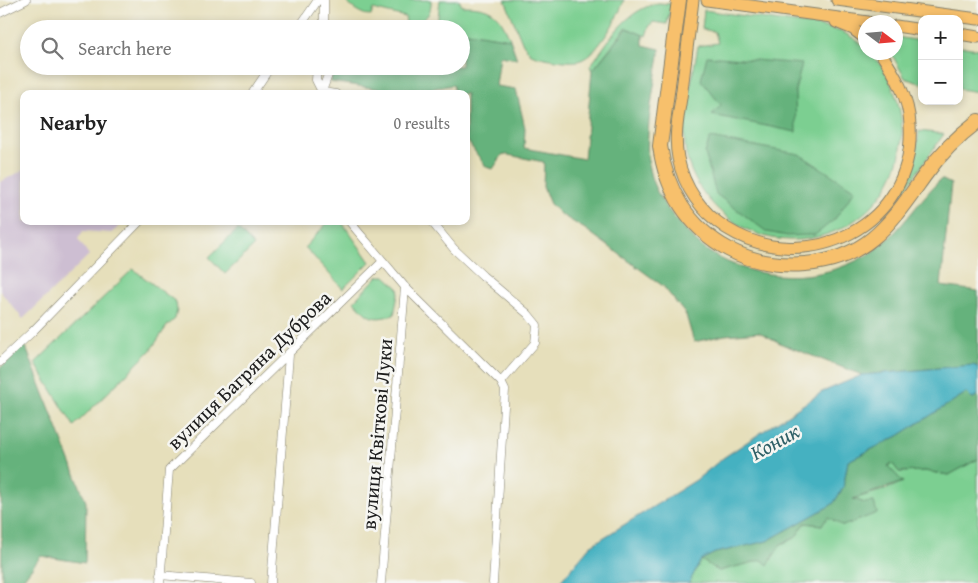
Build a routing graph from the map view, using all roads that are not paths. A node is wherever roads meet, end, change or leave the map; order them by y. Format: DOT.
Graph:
graph roads {
  1 [pos="26,0"];
  2 [pos="318,0"];
  3 [pos="324,0"];
  4 [pos="679,0"];
  5 [pos="693,0"];
  6 [pos="707,0"];
  7 [pos="837,0"];
  8 [pos="0,13"];
  9 [pos="820,16"];
  10 [pos="978,19"];
  11 [pos="304,20"];
  12 [pos="323,20"];
  13 [pos="858,21"];
  14 [pos="903,27"];
  15 [pos="918,29"];
  16 [pos="858,33"];
  17 [pos="963,35"];
  18 [pos="978,37"];
  19 [pos="885,60"];
  20 [pos="265,75"];
  21 [pos="316,75"];
  22 [pos="328,75"];
  23 [pos="255,90"];
  24 [pos="321,90"];
  25 [pos="323,90"];
  26 [pos="978,121"];
  27 [pos="136,225"];
  28 [pos="351,225"];
  29 [pos="434,225"];
  30 [pos="382,262"];
  31 [pos="405,287"];
  32 [pos="289,355"];
  33 [pos="0,362"];
  34 [pos="501,382"];
  35 [pos="160,579"];
  36 [pos="251,583"];
  37 [pos="271,583"];
  38 [pos="381,583"];
  39 [pos="493,583"];
  1 -- 8 [label="street"];
  2 -- 11 [label="street"];
  3 -- 12 [label="street"];
  4 -- 26 [label="highway"];
  5 -- 19 [label="main road"];
  6 -- 9 [label="main road"];
  7 -- 10 [label="main road"];
  9 -- 13 [label="main road"];
  9 -- 16 [label="main road"];
  14 -- 15 [label="main road"];
  17 -- 18 [label="main road"];
  20 -- 23 [label="street"];
  21 -- 24 [label="street"];
  22 -- 25 [label="street"];
  27 -- 33 [label="street"];
  28 -- 30 [label="street"];
  29 -- 34 [label="street"];
  30 -- 31 [label="street"];
  30 -- 32 [label="street, вулиця Багряна Дуброва"];
  31 -- 34 [label="street"];
  31 -- 38 [label="street, вулиця Квіткові Луки"];
  32 -- 35 [label="street, вулиця Багряна Дуброва"];
  32 -- 37 [label="street"];
  34 -- 39 [label="street"];
  35 -- 36 [label="street"];
}
